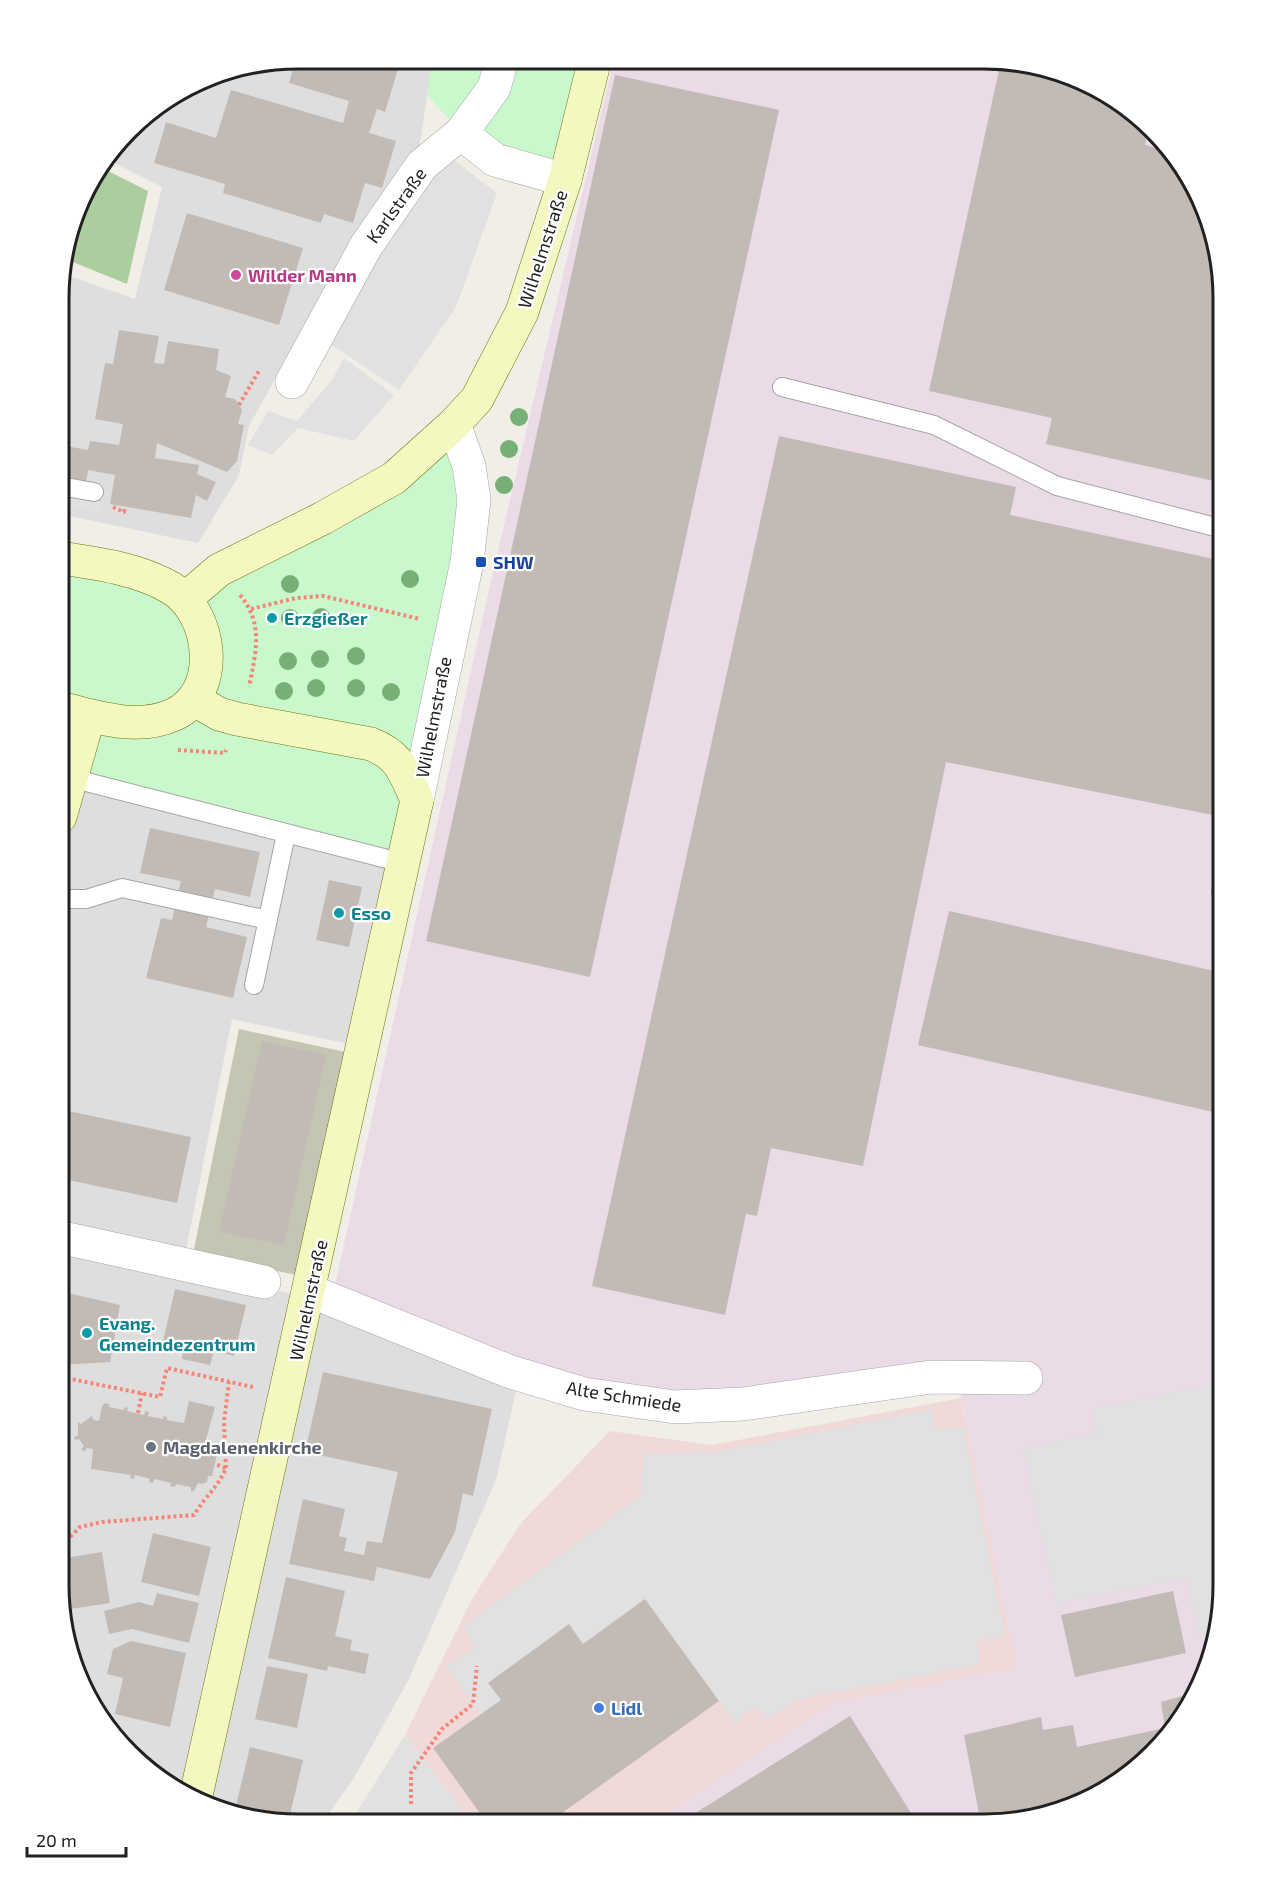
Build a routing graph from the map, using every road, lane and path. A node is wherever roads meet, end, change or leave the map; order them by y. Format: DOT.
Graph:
graph roads {
  1 [pos="499,69"];
  2 [pos="593,69"];
  3 [pos="461,133"];
  4 [pos="565,180"];
  5 [pos="262,366"];
  6 [pos="292,382"];
  7 [pos="782,387"];
  8 [pos="239,405"];
  9 [pos="454,424"];
  10 [pos="69,488"];
  11 [pos="94,492"];
  12 [pos="1213,526"];
  13 [pos="69,559"];
  14 [pos="185,599"];
  15 [pos="251,609"];
  16 [pos="452,626"];
  17 [pos="193,699"];
  18 [pos="75,712"];
  19 [pos="71,778"];
  20 [pos="69,785"];
  21 [pos="417,800"];
  22 [pos="286,834"];
  23 [pos="403,863"];
  24 [pos="69,899"];
  25 [pos="268,920"];
  26 [pos="254,985"];
  27 [pos="69,1239"];
  28 [pos="264,1282"];
  29 [pos="310,1292"];
  30 [pos="1026,1378"];
  31 [pos="69,1379"];
  32 [pos="229,1382"];
  33 [pos="142,1393"];
  34 [pos="287,1395"];
  35 [pos="138,1413"];
  36 [pos="215,1464"];
  37 [pos="226,1468"];
  38 [pos="69,1538"];
  39 [pos="477,1666"];
  40 [pos="197,1790"];
  41 [pos="411,1804"];
  1 -- 3 [label="street, Karlstraße"];
  2 -- 4 [label="street, Wilhelmstraße"];
  3 -- 4 [label="street"];
  3 -- 6 [label="street, Karlstraße"];
  4 -- 9 [label="street, Wilhelmstraße"];
  5 -- 8 [label="path"];
  7 -- 12 [label="lane"];
  9 -- 14 [label="street, Wilhelmstraße"];
  9 -- 16 [label="street, Wilhelmstraße"];
  10 -- 11 [label="lane"];
  13 -- 14 [label="street"];
  14 -- 17 [label="street"];
  15 -- 16 [label="path"];
  16 -- 21 [label="street, Wilhelmstraße"];
  17 -- 18 [label="street"];
  17 -- 21 [label="street, Wilhelmstraße"];
  18 -- 19 [label="street"];
  19 -- 20 [label="street"];
  19 -- 22 [label="lane"];
  21 -- 23 [label="street, Wilhelmstraße"];
  22 -- 23 [label="lane"];
  22 -- 25 [label="lane"];
  23 -- 29 [label="street, Wilhelmstraße"];
  24 -- 25 [label="lane"];
  25 -- 26 [label="lane"];
  27 -- 28 [label="street"];
  29 -- 30 [label="street, Alte Schmiede"];
  29 -- 34 [label="street, Wilhelmstraße"];
  31 -- 33 [label="path"];
  32 -- 33 [label="path"];
  32 -- 34 [label="path"];
  32 -- 37 [label="path"];
  33 -- 35 [label="path"];
  34 -- 40 [label="street, Wilhelmstraße"];
  36 -- 37 [label="path"];
  37 -- 38 [label="path"];
  39 -- 41 [label="path"];
}
